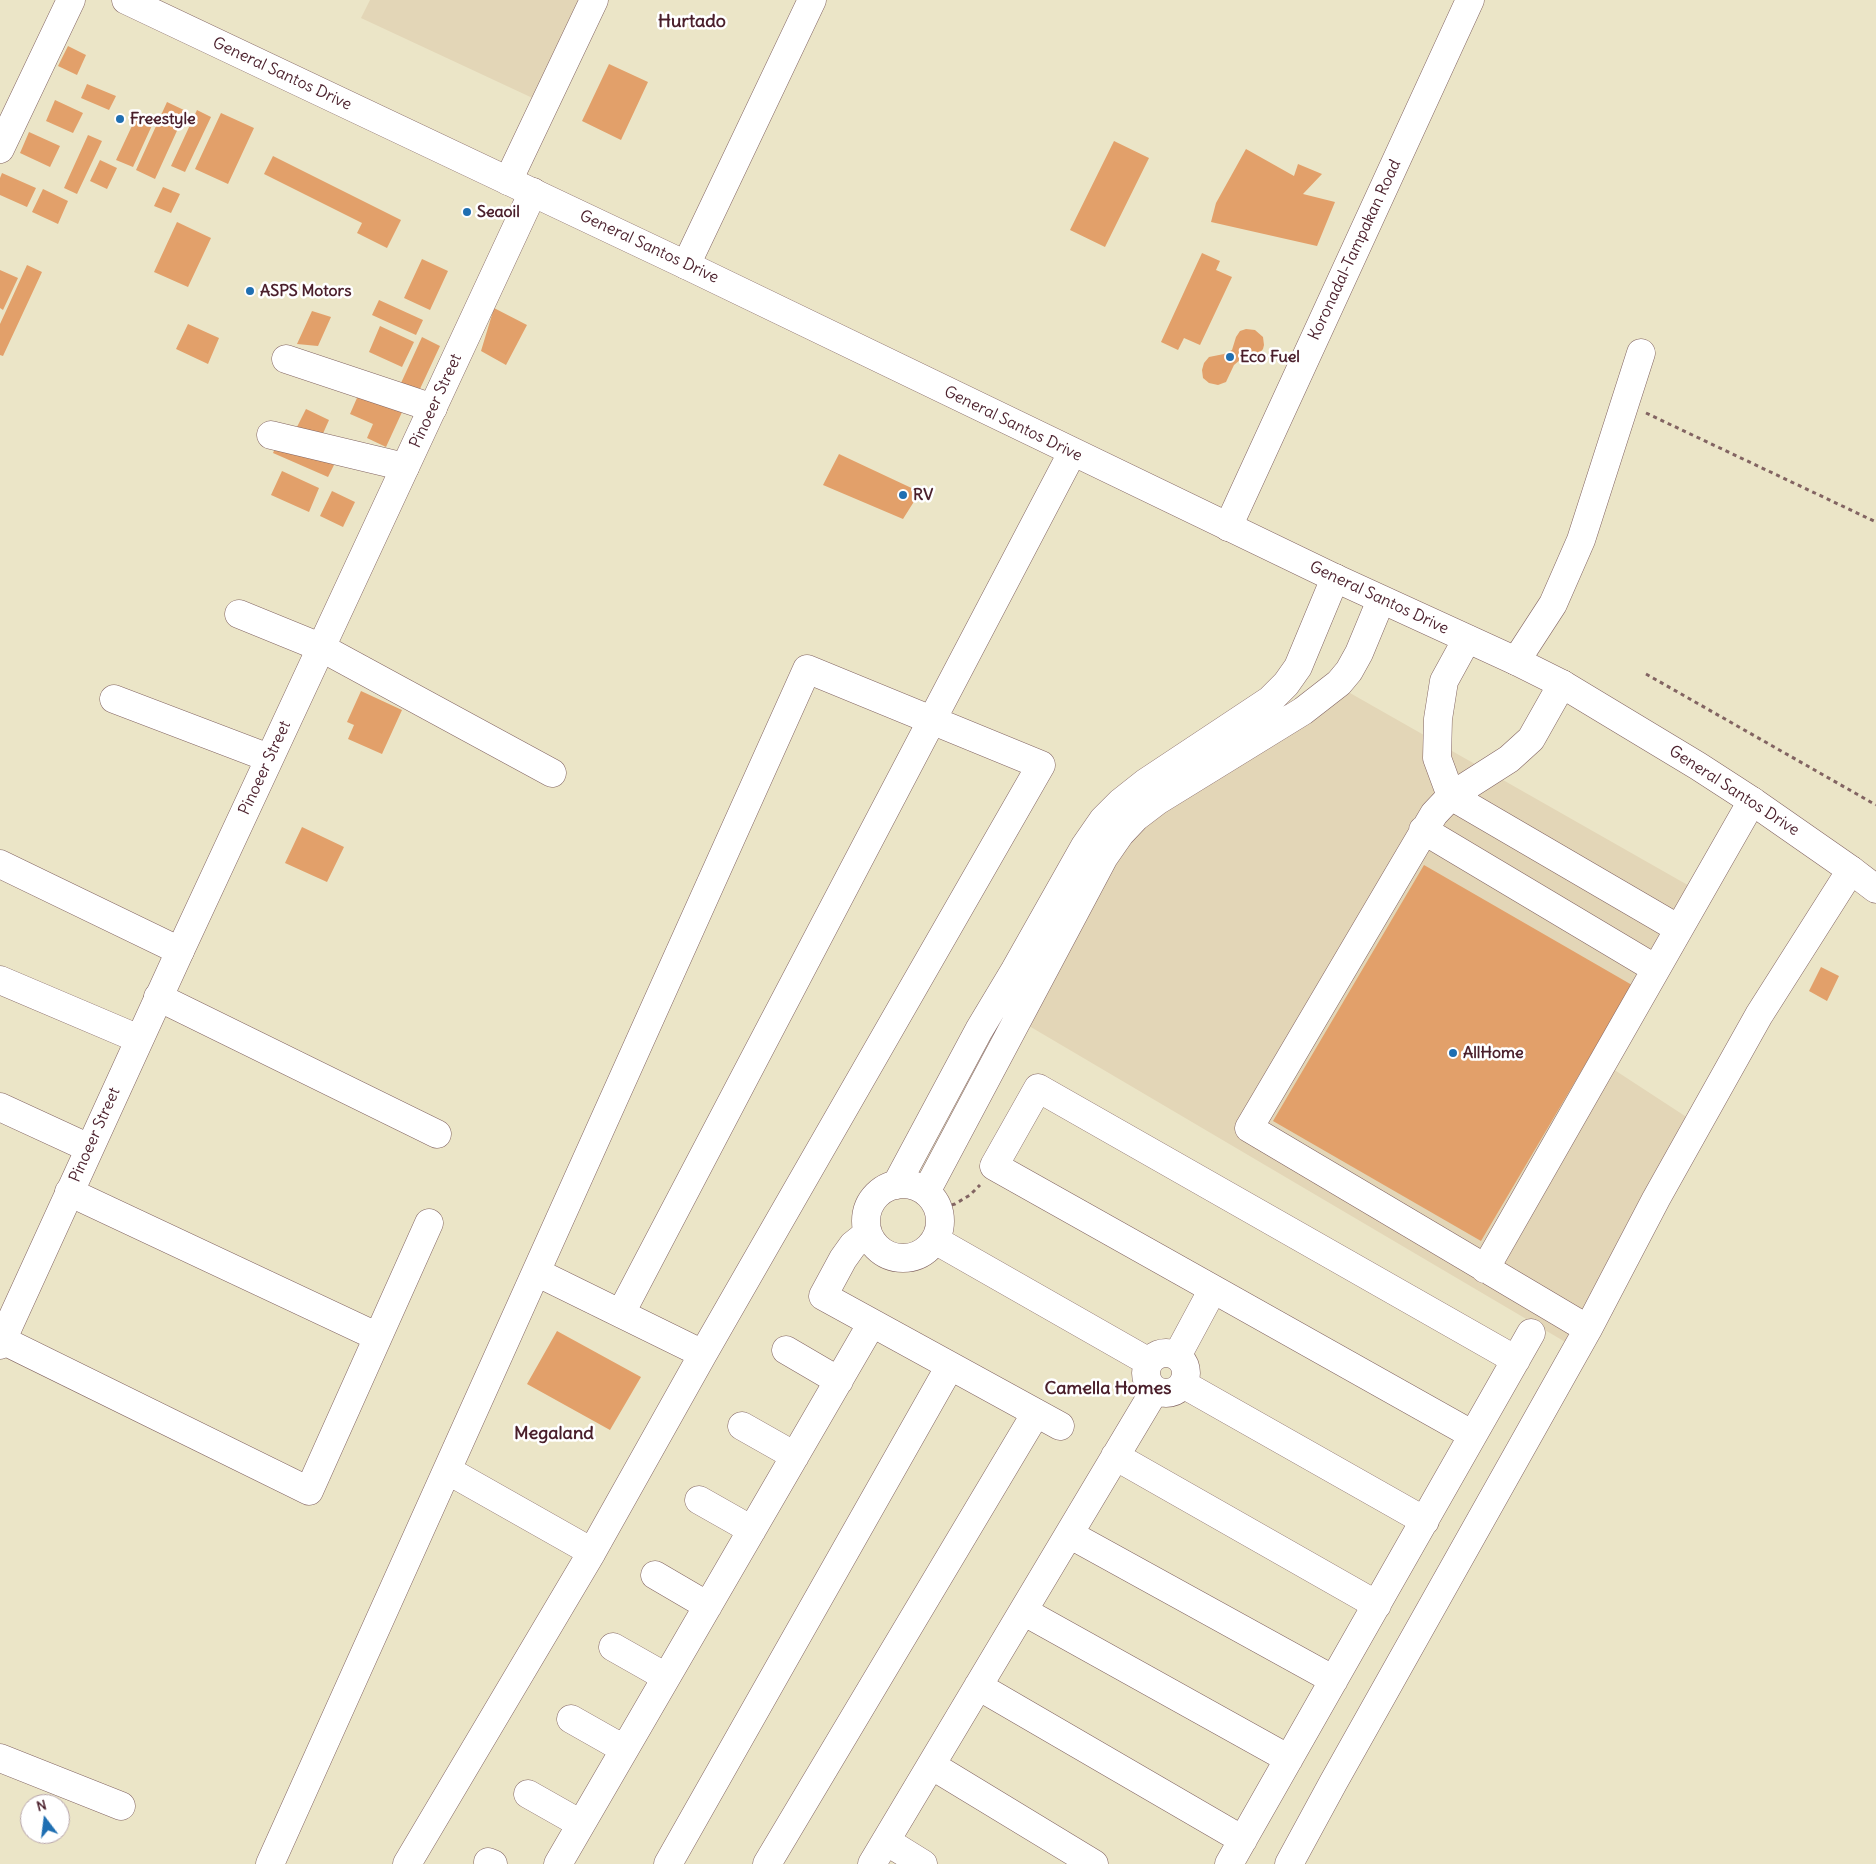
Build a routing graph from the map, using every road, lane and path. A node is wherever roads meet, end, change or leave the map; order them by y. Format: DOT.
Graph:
graph roads {
  1 [pos="71,0"];
  2 [pos="126,0"];
  3 [pos="594,0"];
  4 [pos="812,0"];
  5 [pos="1470,0"];
  6 [pos="0,148"];
  7 [pos="508,181"];
  8 [pos="533,192"];
  9 [pos="686,264"];
  10 [pos="1641,353"];
  11 [pos="286,359"];
  12 [pos="1625,404"];
  13 [pos="432,408"];
  14 [pos="271,435"];
  15 [pos="1072,453"];
  16 [pos="405,467"];
  17 [pos="1876,522"];
  18 [pos="1228,527"];
  19 [pos="1335,578"];
  20 [pos="1381,600"];
  21 [pos="239,614"];
  22 [pos="1467,639"];
  23 [pos="320,647"];
  24 [pos="1516,661"];
  25 [pos="1646,674"];
  26 [pos="1562,684"];
  27 [pos="114,698"];
  28 [pos="932,720"];
  29 [pos="269,758"];
  30 [pos="552,773"];
  31 [pos="1451,796"];
  32 [pos="1752,801"];
  33 [pos="1876,805"];
  34 [pos="1423,830"];
  35 [pos="0,864"];
  36 [pos="1851,870"];
  37 [pos="1876,890"];
  38 [pos="1678,930"];
  39 [pos="180,951"];
  40 [pos="1656,969"];
  41 [pos="0,980"];
  42 [pos="158,997"];
  43 [pos="139,1039"];
  44 [pos="0,1107"];
  45 [pos="437,1134"];
  46 [pos="89,1148"];
  47 [pos="994,1166"];
  48 [pos="896,1185"];
  49 [pos="69,1192"];
  50 [pos="932,1201"];
  51 [pos="429,1223"];
  52 [pos="868,1233"];
  53 [pos="935,1240"];
  54 [pos="1485,1269"];
  55 [pos="536,1272"];
  56 [pos="1213,1289"];
  57 [pos="622,1313"];
  58 [pos="872,1323"];
  59 [pos="1588,1329"];
  60 [pos="1531,1334"];
  61 [pos="378,1337"];
  62 [pos="1,1342"];
  63 [pos="786,1350"];
  64 [pos="703,1354"];
  65 [pos="1177,1356"];
  66 [pos="1516,1360"];
  67 [pos="1149,1362"];
  68 [pos="950,1366"];
  69 [pos="839,1381"];
  70 [pos="1183,1384"];
  71 [pos="1155,1390"];
  72 [pos="1036,1413"];
  73 [pos="742,1426"];
  74 [pos="1060,1426"];
  75 [pos="1473,1435"];
  76 [pos="795,1456"];
  77 [pos="1115,1456"];
  78 [pos="447,1470"];
  79 [pos="699,1500"];
  80 [pos="1425,1521"];
  81 [pos="752,1530"];
  82 [pos="1069,1534"];
  83 [pos="592,1552"];
  84 [pos="655,1575"];
  85 [pos="1377,1605"];
  86 [pos="708,1606"];
  87 [pos="1023,1610"];
  88 [pos="614,1646"];
  89 [pos="666,1677"];
  90 [pos="1334,1680"];
  91 [pos="978,1686"];
  92 [pos="571,1719"];
  93 [pos="624,1750"];
  94 [pos="0,1758"];
  95 [pos="1289,1759"];
  96 [pos="931,1765"];
  97 [pos="528,1794"];
  98 [pos="121,1806"];
  99 [pos="581,1824"];
  100 [pos="1243,1840"];
  101 [pos="886,1841"];
  102 [pos="1061,1856"];
  103 [pos="562,1862"];
  104 [pos="270,1864"];
  105 [pos="407,1864"];
  106 [pos="668,1864"];
  107 [pos="768,1864"];
  108 [pos="872,1864"];
  109 [pos="923,1864"];
  110 [pos="1094,1864"];
  111 [pos="1229,1864"];
  112 [pos="1289,1864"];
  1 -- 6 [label="main road"];
  2 -- 7 [label="main road, General Santos Drive"];
  3 -- 7 [label="main road"];
  4 -- 9 [label="main road"];
  5 -- 18 [label="main road, Koronadal-Tampakan Road"];
  7 -- 8 [label="main road, General Santos Drive"];
  8 -- 9 [label="main road, General Santos Drive"];
  8 -- 13 [label="main road, Pinoeer Street"];
  9 -- 15 [label="main road, General Santos Drive"];
  10 -- 12 [label="main road"];
  11 -- 13 [label="main road"];
  12 -- 17 [label="path"];
  12 -- 24 [label="main road"];
  13 -- 16 [label="main road, Pinoeer Street"];
  14 -- 16 [label="main road"];
  15 -- 18 [label="main road, General Santos Drive"];
  15 -- 28 [label="main road"];
  16 -- 23 [label="main road, Pinoeer Street"];
  18 -- 19 [label="main road, General Santos Drive"];
  19 -- 20 [label="main road, General Santos Drive"];
  19 -- 48 [label="main road"];
  20 -- 22 [label="main road, General Santos Drive"];
  20 -- 50 [label="main road"];
  21 -- 23 [label="main road"];
  22 -- 24 [label="main road, General Santos Drive"];
  22 -- 31 [label="main road"];
  23 -- 29 [label="main road, Pinoeer Street"];
  23 -- 30 [label="main road"];
  24 -- 26 [label="main road, General Santos Drive"];
  25 -- 33 [label="path"];
  26 -- 31 [label="main road"];
  26 -- 32 [label="main road, General Santos Drive"];
  27 -- 29 [label="main road"];
  28 -- 55 [label="main road"];
  28 -- 57 [label="main road"];
  28 -- 64 [label="main road"];
  29 -- 39 [label="main road, Pinoeer Street"];
  31 -- 34 [label="main road"];
  31 -- 38 [label="main road"];
  32 -- 36 [label="main road, General Santos Drive"];
  32 -- 38 [label="main road"];
  34 -- 40 [label="main road"];
  34 -- 54 [label="main road"];
  35 -- 39 [label="main road"];
  36 -- 37 [label="main road, General Santos Drive"];
  36 -- 59 [label="main road"];
  38 -- 40 [label="main road"];
  39 -- 42 [label="main road, Pinoeer Street"];
  40 -- 54 [label="main road"];
  41 -- 43 [label="main road"];
  42 -- 43 [label="main road, Pinoeer Street"];
  42 -- 45 [label="main road"];
  43 -- 46 [label="main road, Pinoeer Street"];
  44 -- 46 [label="main road"];
  46 -- 49 [label="main road, Pinoeer Street"];
  47 -- 50 [label="path"];
  47 -- 56 [label="main road"];
  47 -- 66 [label="main road"];
  48 -- 50 [label="main road"];
  48 -- 52 [label="main road"];
  49 -- 61 [label="main road"];
  49 -- 62 [label="main road, Pinoeer Street"];
  50 -- 53 [label="main road"];
  51 -- 61 [label="main road"];
  52 -- 53 [label="main road"];
  52 -- 58 [label="main road"];
  53 -- 67 [label="main road"];
  54 -- 59 [label="main road"];
  55 -- 57 [label="main road"];
  55 -- 78 [label="main road"];
  56 -- 65 [label="main road"];
  56 -- 75 [label="main road"];
  57 -- 64 [label="main road"];
  58 -- 68 [label="main road"];
  58 -- 69 [label="main road"];
  59 -- 112 [label="main road"];
  60 -- 66 [label="main road"];
  61 -- 62 [label="main road"];
  63 -- 69 [label="main road"];
  64 -- 83 [label="main road"];
  65 -- 67 [label="main road"];
  65 -- 70 [label="main road"];
  66 -- 75 [label="main road"];
  67 -- 71 [label="main road"];
  68 -- 72 [label="main road"];
  68 -- 106 [label="main road"];
  69 -- 76 [label="main road"];
  70 -- 71 [label="main road"];
  70 -- 80 [label="main road"];
  71 -- 77 [label="main road"];
  72 -- 74 [label="main road"];
  72 -- 107 [label="main road"];
  73 -- 76 [label="main road"];
  75 -- 80 [label="main road"];
  76 -- 81 [label="main road"];
  77 -- 82 [label="main road"];
  77 -- 85 [label="main road"];
  78 -- 83 [label="main road"];
  78 -- 104 [label="main road"];
  79 -- 81 [label="main road"];
  80 -- 85 [label="main road"];
  81 -- 86 [label="main road"];
  82 -- 87 [label="main road"];
  82 -- 90 [label="main road"];
  83 -- 105 [label="main road"];
  84 -- 86 [label="main road"];
  85 -- 90 [label="main road"];
  86 -- 89 [label="main road"];
  87 -- 91 [label="main road"];
  87 -- 95 [label="main road"];
  88 -- 89 [label="main road"];
  89 -- 93 [label="main road"];
  90 -- 95 [label="main road"];
  91 -- 96 [label="main road"];
  91 -- 100 [label="main road"];
  92 -- 93 [label="main road"];
  93 -- 99 [label="main road"];
  94 -- 98 [label="main road"];
  95 -- 100 [label="main road"];
  96 -- 101 [label="main road"];
  96 -- 102 [label="main road"];
  97 -- 99 [label="main road"];
  99 -- 103 [label="main road"];
  100 -- 111 [label="main road"];
  101 -- 108 [label="main road"];
  101 -- 109 [label="main road"];
  102 -- 110 [label="main road"];
}
